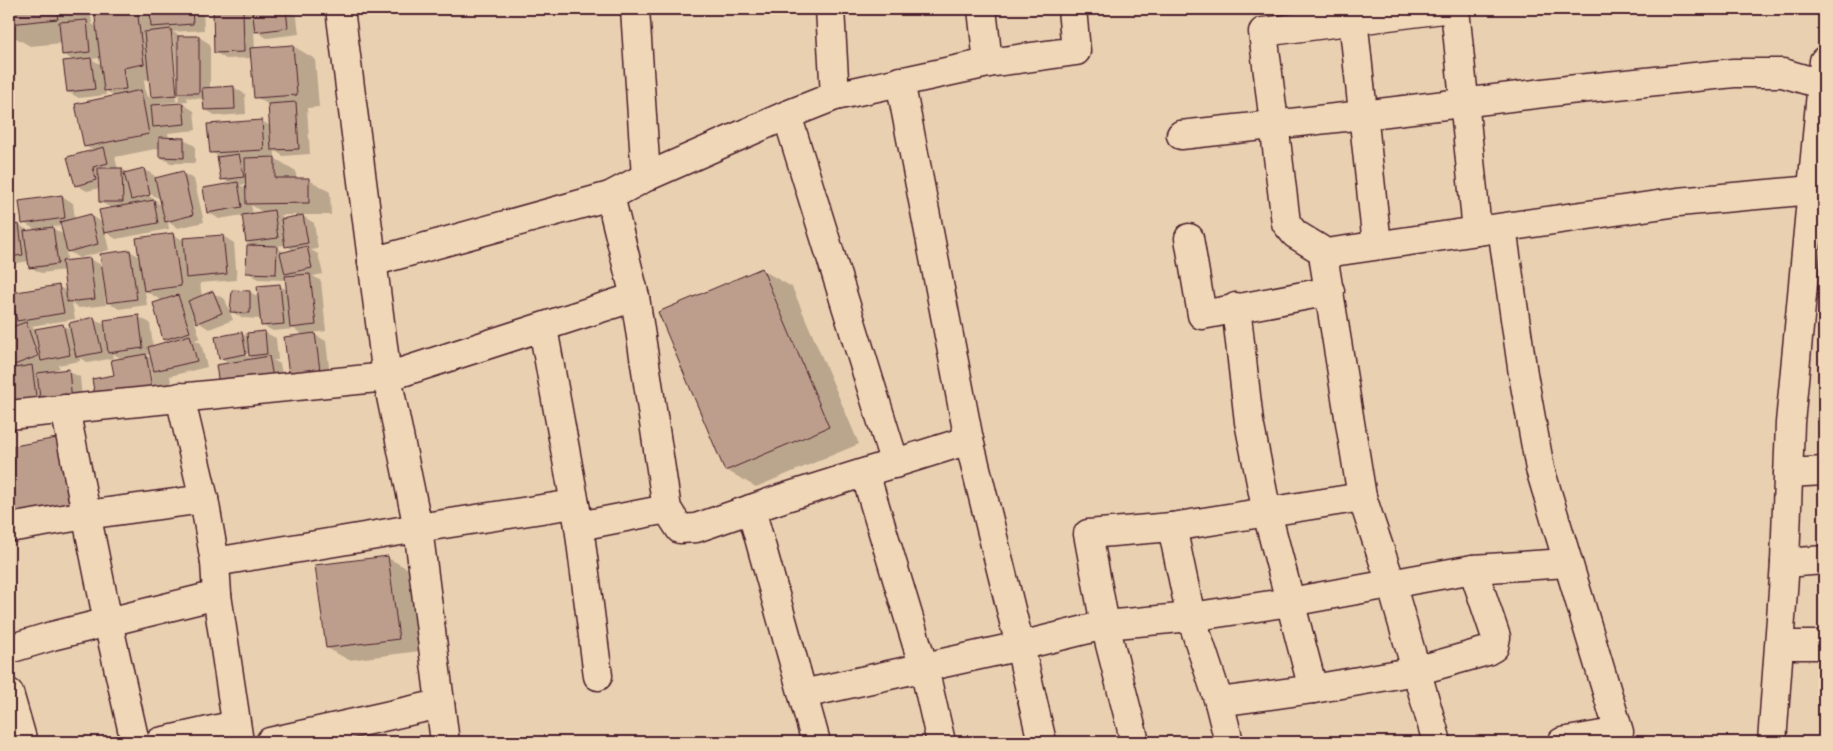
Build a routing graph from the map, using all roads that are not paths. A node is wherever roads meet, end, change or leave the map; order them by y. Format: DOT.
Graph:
graph roads {
  1 [pos="340,9"];
  2 [pos="635,9"];
  3 [pos="830,9"];
  4 [pos="982,9"];
  5 [pos="1072,9"];
  6 [pos="1443,9"];
  7 [pos="1455,9"];
  8 [pos="1352,14"];
  9 [pos="988,63"];
  10 [pos="1823,77"];
  11 [pos="900,81"];
  12 [pos="835,96"];
  13 [pos="1465,103"];
  14 [pos="787,115"];
  15 [pos="1363,115"];
  16 [pos="1274,125"];
  17 [pos="1181,135"];
  18 [pos="646,177"];
  19 [pos="1818,189"];
  20 [pos="610,196"];
  21 [pos="1489,229"];
  22 [pos="1189,238"];
  23 [pos="1377,245"];
  24 [pos="1326,253"];
  25 [pos="372,262"];
  26 [pos="1330,291"];
  27 [pos="635,297"];
  28 [pos="1236,307"];
  29 [pos="543,328"];
  30 [pos="387,377"];
  31 [pos="180,397"];
  32 [pos="65,409"];
  33 [pos="9,415"];
  34 [pos="969,440"];
  35 [pos="895,464"];
  36 [pos="1824,471"];
  37 [pos="866,473"];
  38 [pos="1788,473"];
  39 [pos="1362,497"];
  40 [pos="204,500"];
  41 [pos="667,509"];
  42 [pos="751,509"];
  43 [pos="1267,513"];
  44 [pos="86,515"];
  45 [pos="576,515"];
  46 [pos="9,528"];
  47 [pos="418,528"];
  48 [pos="1172,528"];
  49 [pos="1824,560"];
  50 [pos="215,562"];
  51 [pos="1567,563"];
  52 [pos="1785,563"];
  53 [pos="1473,569"];
  54 [pos="1392,583"];
  55 [pos="218,595"];
  56 [pos="1290,602"];
  57 [pos="1191,617"];
  58 [pos="108,622"];
  59 [pos="1105,625"];
  60 [pos="1780,645"];
  61 [pos="1824,645"];
  62 [pos="1020,646"];
  63 [pos="9,649"];
  64 [pos="924,668"];
  65 [pos="1416,671"];
  66 [pos="598,676"];
  67 [pos="1313,689"];
  68 [pos="9,693"];
  69 [pos="803,694"];
  70 [pos="1219,702"];
  71 [pos="440,704"];
  72 [pos="238,733"];
  73 [pos="1620,737"];
  74 [pos="23,742"];
  75 [pos="135,742"];
  76 [pos="160,742"];
  77 [pos="270,742"];
  78 [pos="445,742"];
  79 [pos="816,742"];
  80 [pos="941,742"];
  81 [pos="1042,742"];
  82 [pos="1135,742"];
  83 [pos="1229,742"];
  84 [pos="1437,742"];
  85 [pos="1562,742"];
  86 [pos="1772,742"];
  1 -- 25 [label="street"];
  2 -- 18 [label="street"];
  3 -- 12 [label="street"];
  4 -- 9 [label="street"];
  5 -- 9 [label="street"];
  6 -- 8 [label="street"];
  7 -- 13 [label="street"];
  8 -- 15 [label="street"];
  8 -- 16 [label="street"];
  9 -- 11 [label="street"];
  10 -- 13 [label="street"];
  10 -- 19 [label="street"];
  11 -- 12 [label="street"];
  11 -- 34 [label="street"];
  12 -- 14 [label="street"];
  13 -- 15 [label="street"];
  13 -- 21 [label="street"];
  14 -- 18 [label="street"];
  14 -- 35 [label="street"];
  15 -- 16 [label="street"];
  15 -- 23 [label="street"];
  16 -- 17 [label="street"];
  16 -- 24 [label="street"];
  18 -- 20 [label="street"];
  19 -- 21 [label="street"];
  19 -- 38 [label="street"];
  20 -- 25 [label="street"];
  20 -- 27 [label="street"];
  21 -- 23 [label="street"];
  21 -- 51 [label="street"];
  22 -- 28 [label="street"];
  23 -- 24 [label="street"];
  24 -- 26 [label="street"];
  25 -- 30 [label="street"];
  26 -- 28 [label="street"];
  26 -- 39 [label="street"];
  27 -- 29 [label="street"];
  27 -- 41 [label="street"];
  28 -- 43 [label="street"];
  29 -- 30 [label="street"];
  29 -- 45 [label="street"];
  30 -- 31 [label="street"];
  30 -- 47 [label="street"];
  31 -- 32 [label="street"];
  31 -- 40 [label="street"];
  32 -- 33 [label="street"];
  32 -- 44 [label="street"];
  34 -- 35 [label="street"];
  34 -- 62 [label="street"];
  35 -- 37 [label="street"];
  36 -- 38 [label="street"];
  37 -- 42 [label="street"];
  37 -- 64 [label="street"];
  38 -- 52 [label="street"];
  39 -- 43 [label="street"];
  39 -- 54 [label="street"];
  40 -- 44 [label="street"];
  40 -- 50 [label="street"];
  41 -- 42 [label="street"];
  41 -- 45 [label="street"];
  42 -- 69 [label="street"];
  43 -- 48 [label="street"];
  43 -- 56 [label="street"];
  44 -- 46 [label="street"];
  44 -- 58 [label="street"];
  45 -- 47 [label="street"];
  45 -- 66 [label="street"];
  47 -- 50 [label="street"];
  47 -- 71 [label="street"];
  48 -- 57 [label="street"];
  48 -- 59 [label="street"];
  49 -- 52 [label="street"];
  50 -- 55 [label="street"];
  51 -- 53 [label="street"];
  51 -- 73 [label="street"];
  52 -- 60 [label="street"];
  53 -- 54 [label="street"];
  53 -- 65 [label="street"];
  54 -- 56 [label="street"];
  54 -- 65 [label="street"];
  55 -- 58 [label="street"];
  55 -- 72 [label="street"];
  56 -- 57 [label="street"];
  56 -- 67 [label="street"];
  57 -- 59 [label="street"];
  57 -- 70 [label="street"];
  58 -- 63 [label="street"];
  58 -- 75 [label="street"];
  59 -- 62 [label="street"];
  59 -- 82 [label="street"];
  60 -- 61 [label="street"];
  60 -- 86 [label="street"];
  62 -- 64 [label="street"];
  62 -- 81 [label="street"];
  64 -- 69 [label="street"];
  64 -- 80 [label="street"];
  65 -- 67 [label="street"];
  65 -- 84 [label="street"];
  67 -- 70 [label="street"];
  68 -- 74 [label="street"];
  69 -- 79 [label="street"];
  70 -- 83 [label="street"];
  71 -- 77 [label="street"];
  71 -- 78 [label="street"];
  72 -- 76 [label="street"];
  73 -- 85 [label="street"];
}
